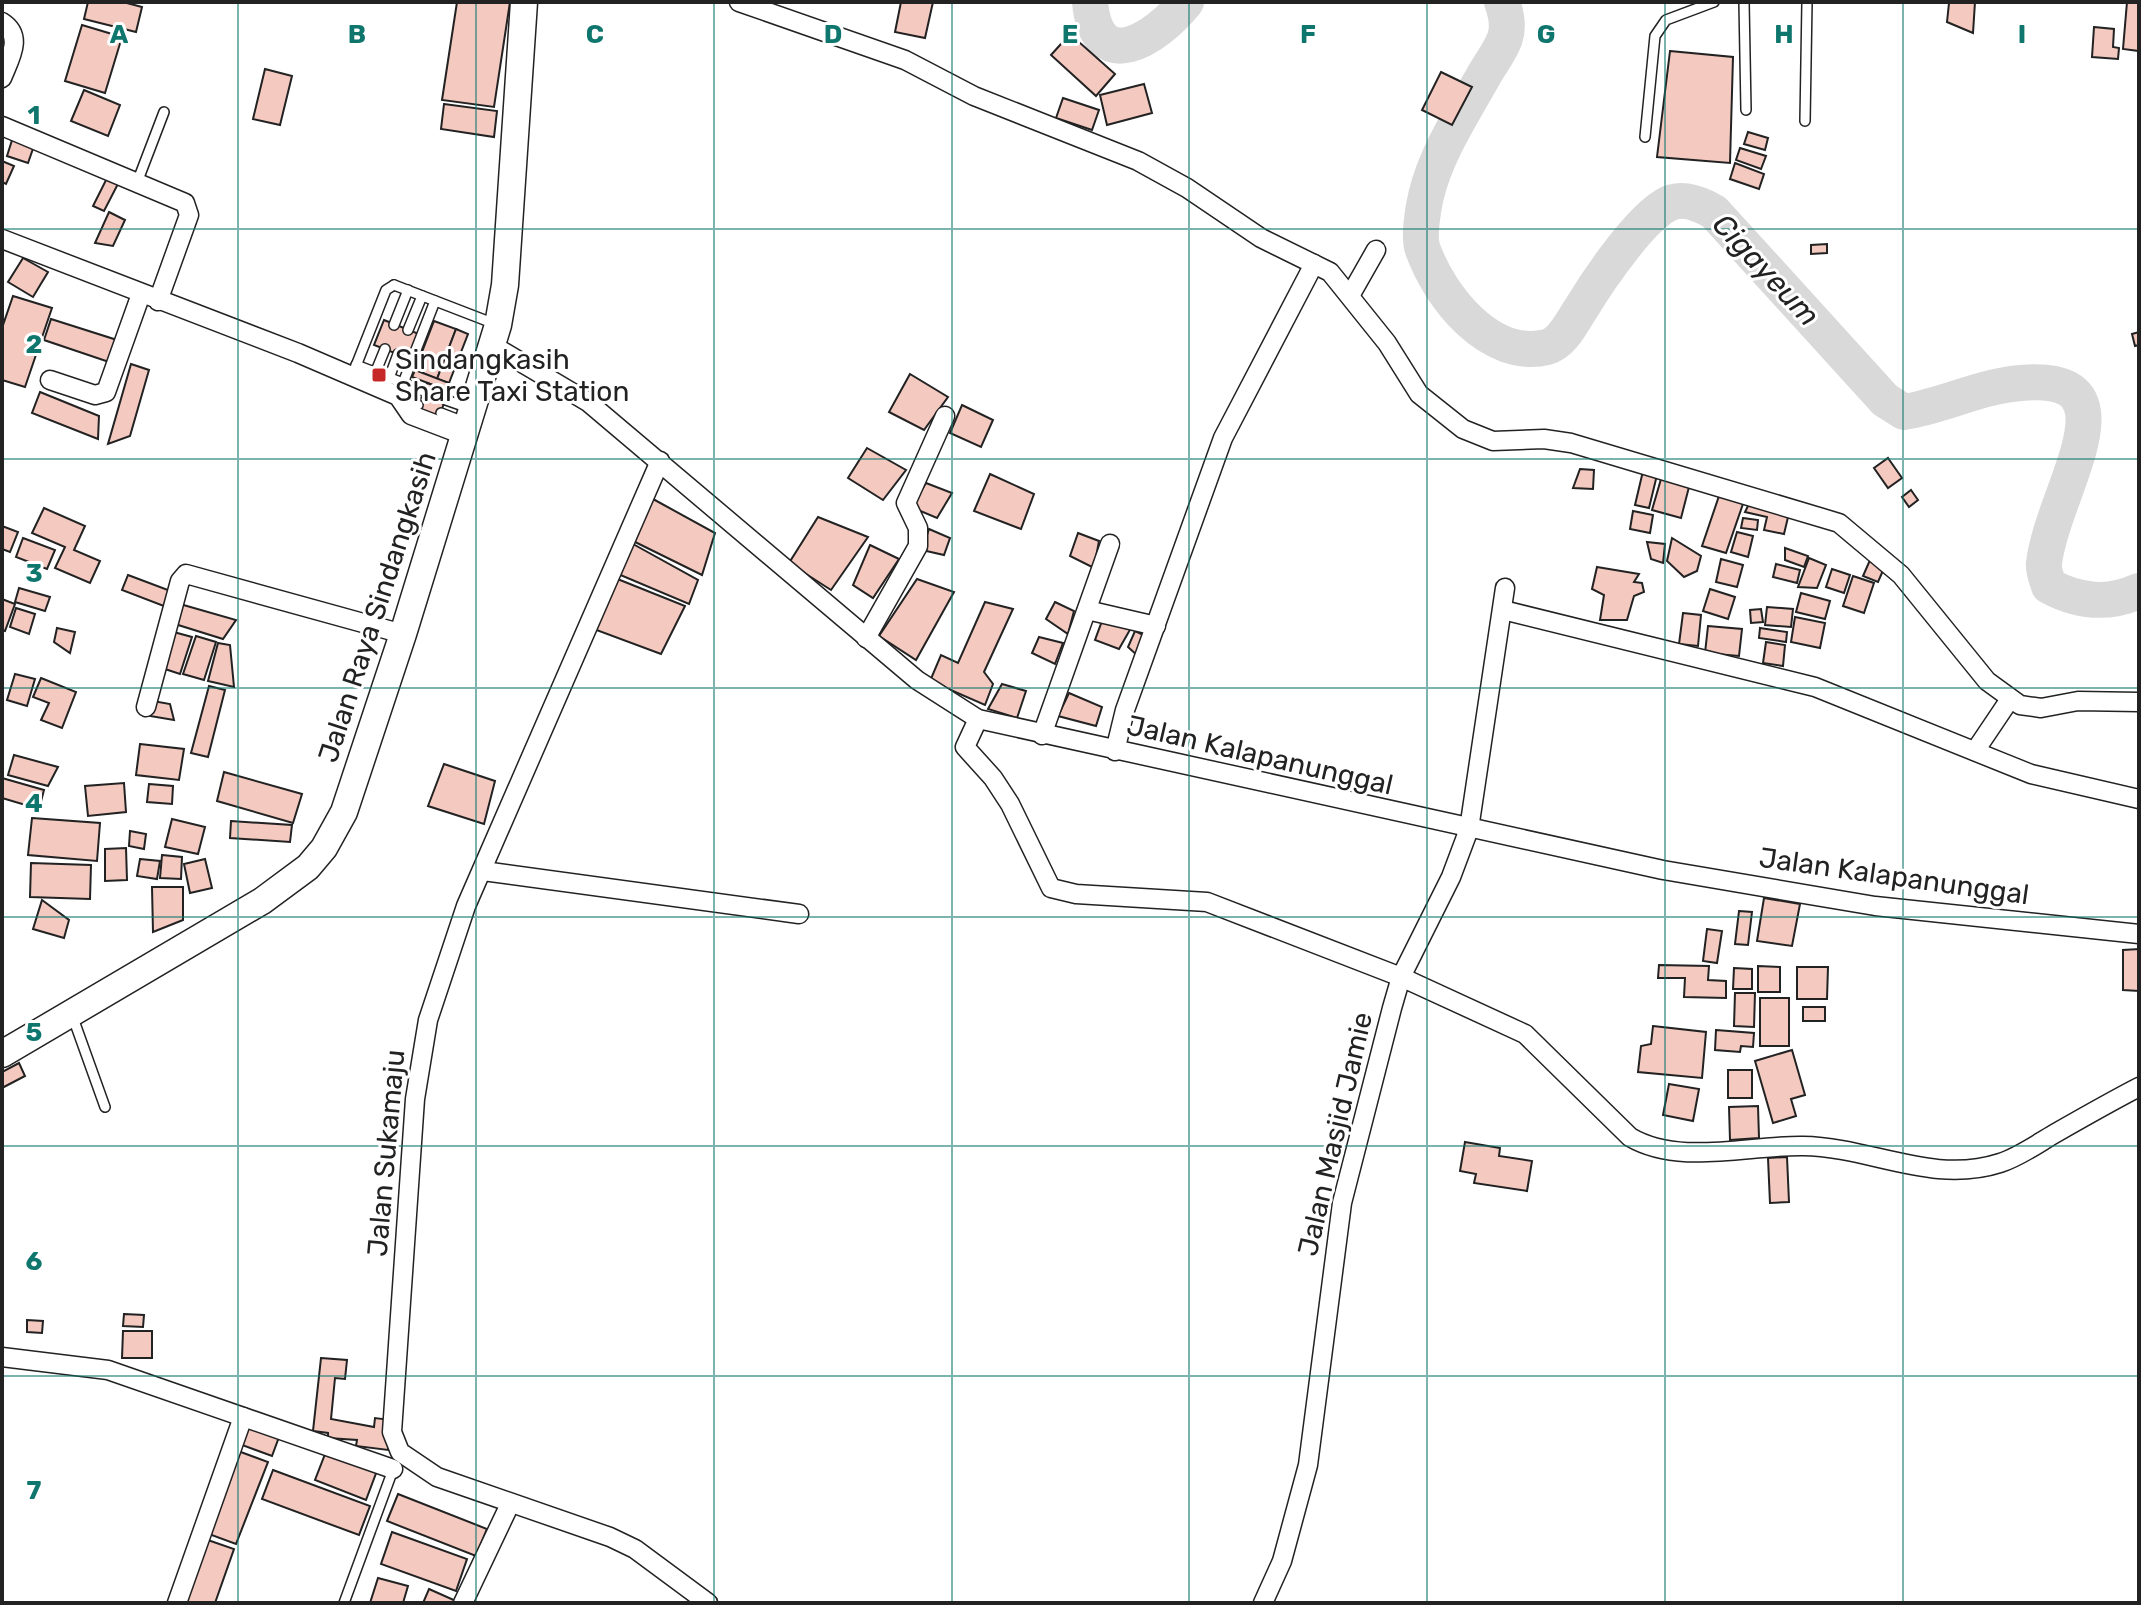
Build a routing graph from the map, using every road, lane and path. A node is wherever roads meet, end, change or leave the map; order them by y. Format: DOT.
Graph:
graph roads {
  1 [pos="524,2"];
  2 [pos="739,2"];
  3 [pos="1714,2"];
  4 [pos="1744,2"];
  5 [pos="1807,2"];
  6 [pos="2,22"];
  7 [pos="2,78"];
  8 [pos="1746,110"];
  9 [pos="164,112"];
  10 [pos="1805,121"];
  11 [pos="2,126"];
  12 [pos="1645,137"];
  13 [pos="138,180"];
  14 [pos="2,239"];
  15 [pos="1376,250"];
  16 [pos="1314,264"];
  17 [pos="408,290"];
  18 [pos="1351,294"];
  19 [pos="422,296"];
  20 [pos="149,298"];
  21 [pos="435,301"];
  22 [pos="394,325"];
  23 [pos="408,330"];
  24 [pos="495,335"];
  25 [pos="385,349"];
  26 [pos="398,354"];
  27 [pos="375,379"];
  28 [pos="50,380"];
  29 [pos="424,391"];
  30 [pos="446,400"];
  31 [pos="418,405"];
  32 [pos="441,413"];
  33 [pos="945,416"];
  34 [pos="470,423"];
  35 [pos="660,461"];
  36 [pos="1110,544"];
  37 [pos="1505,588"];
  38 [pos="1087,610"];
  39 [pos="1503,610"];
  40 [pos="1156,626"];
  41 [pos="403,634"];
  42 [pos="866,638"];
  43 [pos="2139,702"];
  44 [pos="2007,704"];
  45 [pos="146,707"];
  46 [pos="978,719"];
  47 [pos="1042,735"];
  48 [pos="1115,751"];
  49 [pos="1975,751"];
  50 [pos="2139,799"];
  51 [pos="1469,829"];
  52 [pos="483,871"];
  53 [pos="799,914"];
  54 [pos="2139,934"];
  55 [pos="1401,977"];
  56 [pos="70,1012"];
  57 [pos="2,1054"];
  58 [pos="2139,1087"];
  59 [pos="105,1107"];
  60 [pos="2,1357"];
  61 [pos="243,1417"];
  62 [pos="396,1461"];
  63 [pos="510,1504"];
  64 [pos="177,1603"];
  65 [pos="344,1603"];
  66 [pos="463,1603"];
  67 [pos="708,1603"];
  68 [pos="1263,1603"];
  1 -- 24 [label="main road, Jalan Raya Sindangkasih"];
  2 -- 16 [label="street"];
  3 -- 12 [label="lane"];
  4 -- 8 [label="lane"];
  5 -- 10 [label="lane"];
  6 -- 7 [label="street"];
  9 -- 13 [label="lane"];
  11 -- 13 [label="street"];
  13 -- 20 [label="street"];
  14 -- 20 [label="street"];
  15 -- 18 [label="street"];
  16 -- 18 [label="street"];
  16 -- 40 [label="street"];
  17 -- 19 [label="lane"];
  17 -- 22 [label="lane"];
  17 -- 27 [label="lane"];
  18 -- 44 [label="street"];
  19 -- 21 [label="lane"];
  19 -- 23 [label="lane"];
  20 -- 27 [label="street"];
  20 -- 28 [label="street"];
  21 -- 24 [label="lane"];
  21 -- 27 [label="lane"];
  24 -- 34 [label="main road, Jalan Raya Sindangkasih"];
  24 -- 35 [label="street, Jalan Kalapanunggal"];
  25 -- 27 [label="lane"];
  26 -- 27 [label="lane"];
  27 -- 29 [label="lane"];
  27 -- 31 [label="lane"];
  27 -- 34 [label="street"];
  30 -- 34 [label="lane"];
  32 -- 34 [label="lane"];
  33 -- 42 [label="street"];
  34 -- 41 [label="main road, Jalan Raya Sindangkasih"];
  35 -- 42 [label="street, Jalan Kalapanunggal"];
  35 -- 52 [label="street, Jalan Sukamaju"];
  36 -- 38 [label="street"];
  37 -- 39 [label="street, Jalan Masjid Jamie"];
  38 -- 40 [label="street"];
  38 -- 47 [label="street"];
  39 -- 49 [label="street"];
  39 -- 51 [label="street, Jalan Masjid Jamie"];
  40 -- 48 [label="street"];
  41 -- 45 [label="street"];
  41 -- 56 [label="main road, Jalan Raya Sindangkasih"];
  42 -- 46 [label="street, Jalan Kalapanunggal"];
  43 -- 44 [label="street"];
  44 -- 49 [label="street"];
  46 -- 47 [label="street, Jalan Kalapanunggal"];
  46 -- 55 [label="street"];
  47 -- 48 [label="street, Jalan Kalapanunggal"];
  48 -- 51 [label="street, Jalan Kalapanunggal"];
  49 -- 50 [label="street"];
  51 -- 54 [label="street, Jalan Kalapanunggal"];
  51 -- 55 [label="street, Jalan Masjid Jamie"];
  52 -- 53 [label="street"];
  52 -- 62 [label="street, Jalan Sukamaju"];
  55 -- 58 [label="street"];
  55 -- 68 [label="street, Jalan Masjid Jamie"];
  56 -- 57 [label="main road, Jalan Raya Sindangkasih"];
  56 -- 59 [label="lane"];
  60 -- 61 [label="street"];
  61 -- 62 [label="street"];
  61 -- 64 [label="street"];
  62 -- 63 [label="street"];
  62 -- 65 [label="lane"];
  63 -- 66 [label="street"];
  63 -- 67 [label="street"];
}
